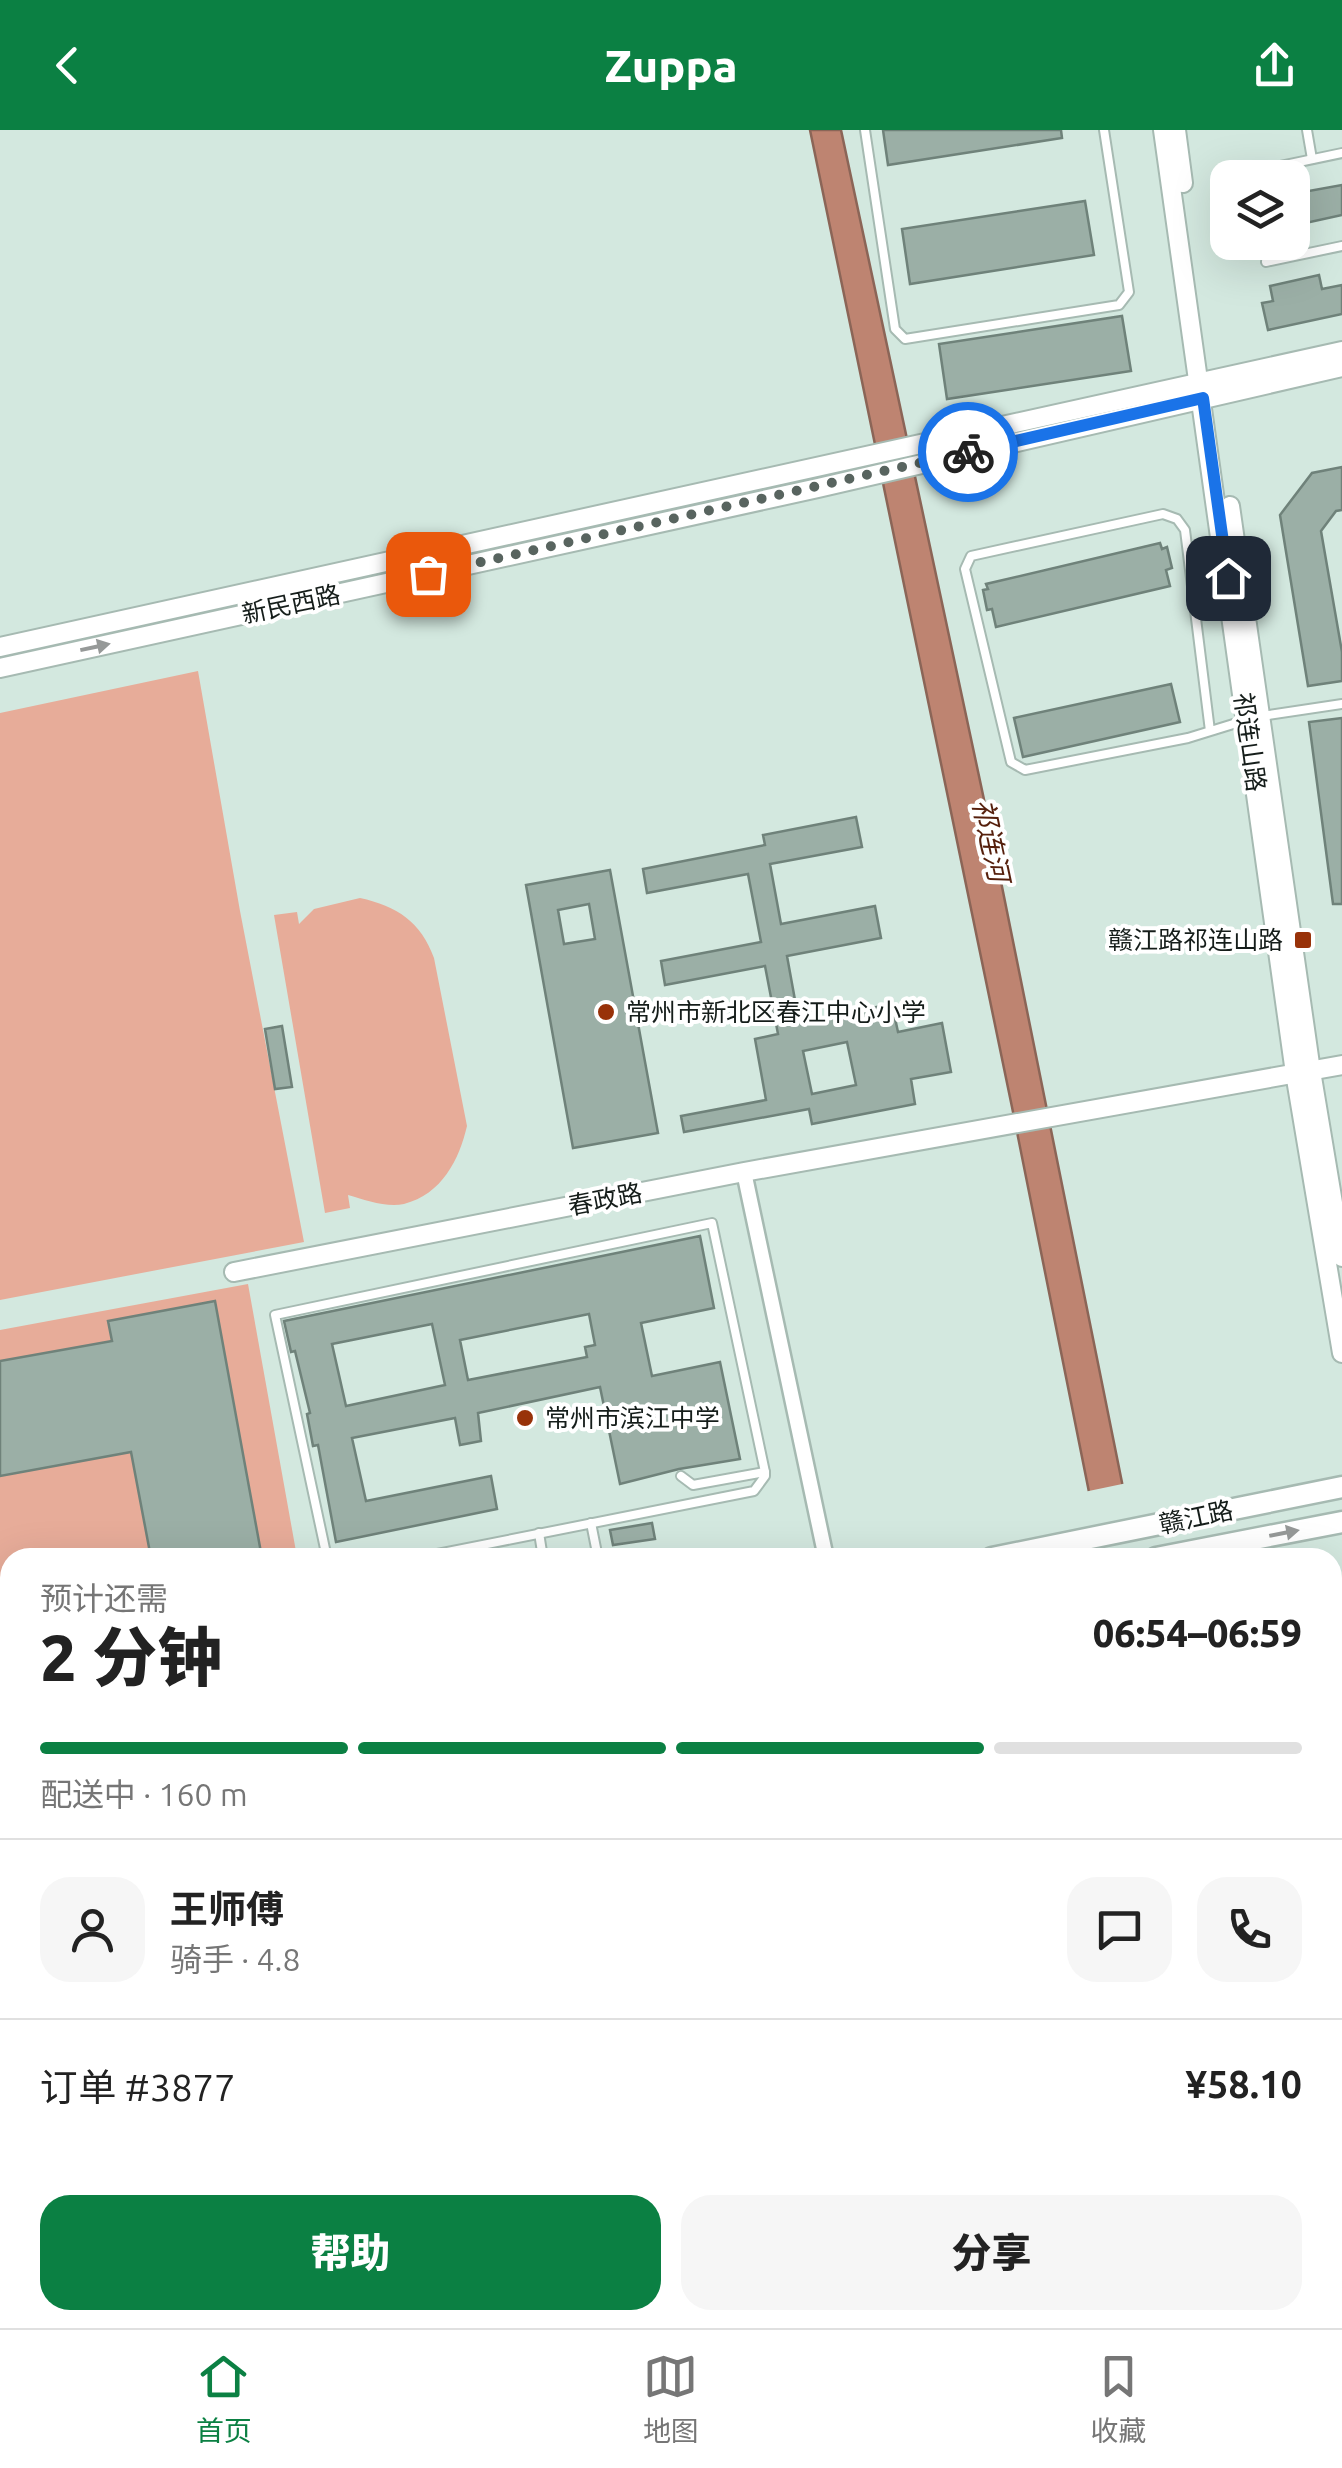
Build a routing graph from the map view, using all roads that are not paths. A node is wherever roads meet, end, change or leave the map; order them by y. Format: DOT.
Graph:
graph roads {
  1 [pos="866,130"];
  2 [pos="1104,130"];
  3 [pos="1163,130"];
  4 [pos="1176,130"];
  5 [pos="1307,130"];
  6 [pos="1342,153"];
  7 [pos="1312,160"];
  8 [pos="1342,246"];
  9 [pos="1266,262"];
  10 [pos="1342,351"];
  11 [pos="1342,367"];
  12 [pos="1207,389"];
  13 [pos="861,469"];
  14 [pos="0,647"];
  15 [pos="0,668"];
  16 [pos="1342,704"];
  17 [pos="1253,718"];
  18 [pos="1210,731"];
  19 [pos="1342,1065"];
  20 [pos="1303,1072"];
  21 [pos="744,1172"];
  22 [pos="1342,1257"];
  23 [pos="234,1272"];
  24 [pos="1342,1352"];
  25 [pos="765,1472"];
  26 [pos="680,1476"];
  27 [pos="1342,1487"];
  28 [pos="1342,1522"];
  29 [pos="591,1523"];
  30 [pos="539,1533"];
  31 [pos="324,1548"];
  32 [pos="466,1548"];
  33 [pos="541,1548"];
  34 [pos="596,1548"];
  35 [pos="824,1548"];
  36 [pos="1042,1548"];
  37 [pos="1208,1548"];
  1 -- 2 [label="lane"];
  3 -- 12 [label="street, 祁连山路"];
  4 -- 12 [label="street, 祁连山路"];
  5 -- 7 [label="lane"];
  6 -- 7 [label="lane"];
  8 -- 9 [label="lane"];
  10 -- 12 [label="street, 新民西路"];
  11 -- 12 [label="street, 新民西路"];
  12 -- 13 [label="street, 新民西路"];
  12 -- 17 [label="street, 祁连山路"];
  13 -- 14 [label="street, 新民西路"];
  15 -- 13 [label="street, 新民西路, one-way"];
  16 -- 17 [label="lane"];
  17 -- 18 [label="lane"];
  17 -- 20 [label="street, 祁连山路"];
  18 -- 18 [label="lane"];
  19 -- 20 [label="street"];
  20 -- 21 [label="street, 春政路"];
  20 -- 22 [label="street, 祁连山路"];
  20 -- 24 [label="street, 祁连山路"];
  21 -- 23 [label="street, 春政路"];
  21 -- 35 [label="street"];
  25 -- 26 [label="lane"];
  25 -- 29 [label="lane"];
  25 -- 31 [label="lane"];
  27 -- 36 [label="main road, 赣江路"];
  37 -- 28 [label="main road, 赣江路, one-way"];
  29 -- 30 [label="lane"];
  29 -- 34 [label="lane"];
  30 -- 32 [label="lane"];
  30 -- 33 [label="lane"];
}
